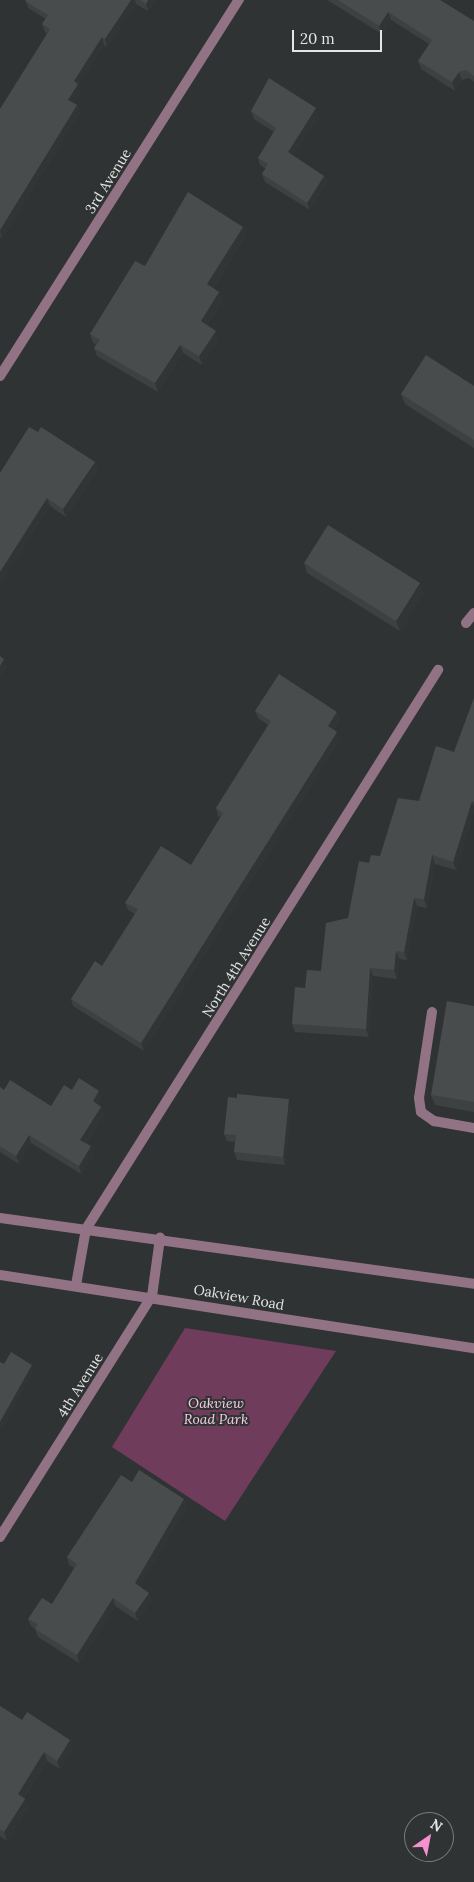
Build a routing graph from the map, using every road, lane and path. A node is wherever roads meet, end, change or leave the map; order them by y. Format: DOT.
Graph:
graph roads {
  1 [pos="239,0"];
  2 [pos="0,376"];
  3 [pos="474,613"];
  4 [pos="466,623"];
  5 [pos="438,670"];
  6 [pos="432,1012"];
  7 [pos="474,1128"];
  8 [pos="0,1218"];
  9 [pos="86,1229"];
  10 [pos="160,1238"];
  11 [pos="0,1275"];
  12 [pos="474,1284"];
  13 [pos="76,1285"];
  14 [pos="152,1296"];
  15 [pos="474,1348"];
  16 [pos="0,1537"];
  1 -- 2 [label="street, 3rd Avenue"];
  3 -- 4 [label="street"];
  5 -- 9 [label="street, North 4th Avenue"];
  6 -- 7 [label="street"];
  8 -- 9 [label="street"];
  9 -- 10 [label="street"];
  9 -- 13 [label="street, North 4th Avenue"];
  10 -- 12 [label="street"];
  10 -- 14 [label="street, 4th Avenue"];
  11 -- 13 [label="street, Oakview Road"];
  13 -- 14 [label="street, Oakview Road"];
  14 -- 15 [label="street, Oakview Road"];
  14 -- 16 [label="street, 4th Avenue"];
}
